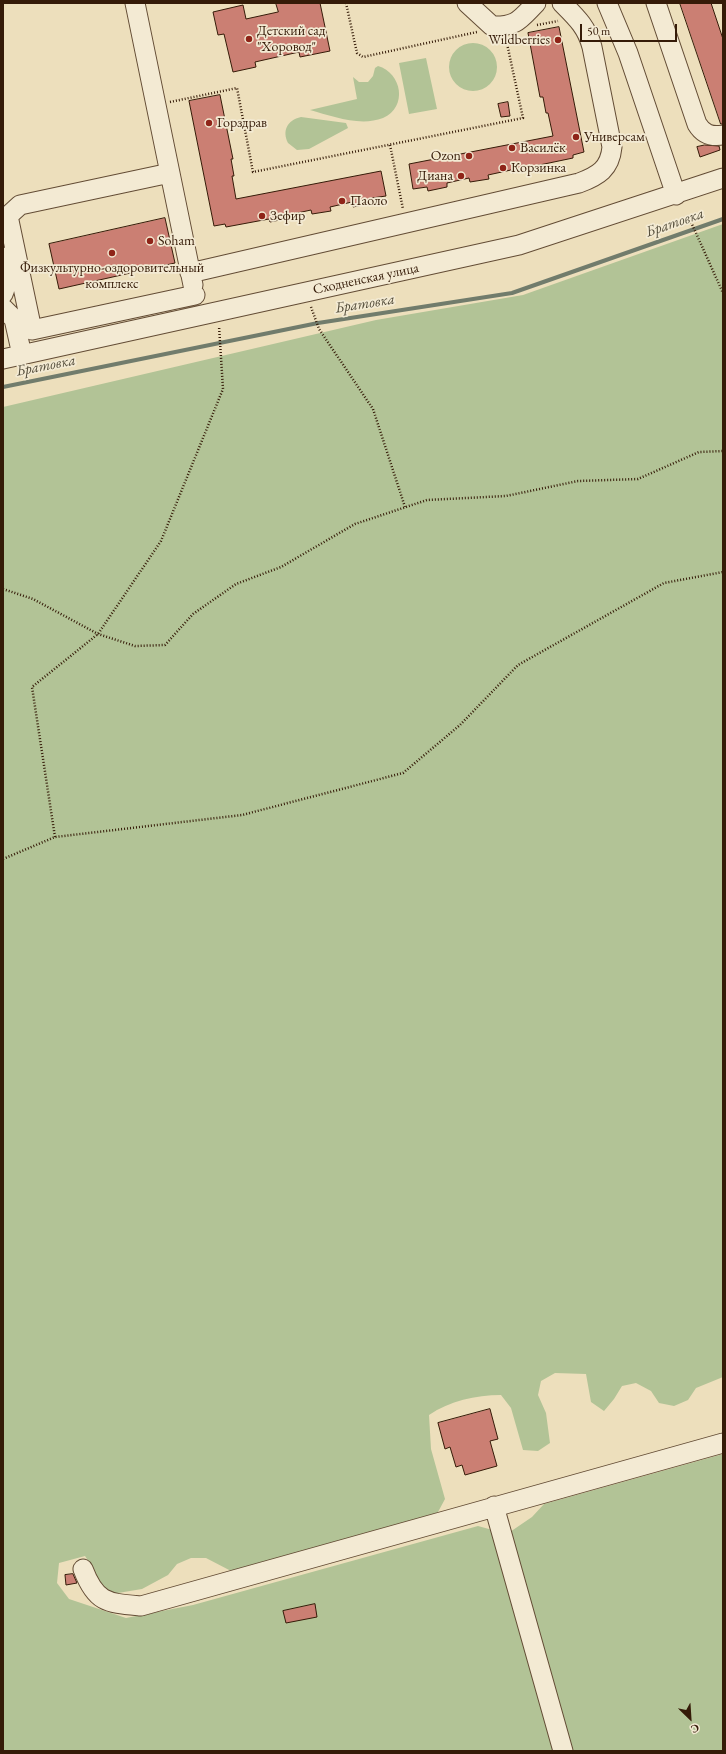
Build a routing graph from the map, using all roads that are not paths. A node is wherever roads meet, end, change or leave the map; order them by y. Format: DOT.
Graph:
graph roads {
  1 [pos="135,3"];
  2 [pos="467,3"];
  3 [pos="536,3"];
  4 [pos="562,3"];
  5 [pos="607,3"];
  6 [pos="656,3"];
  7 [pos="723,135"];
  8 [pos="170,173"];
  9 [pos="723,178"];
  10 [pos="676,195"];
  11 [pos="3,257"];
  12 [pos="190,273"];
  13 [pos="3,294"];
  14 [pos="195,296"];
  15 [pos="3,308"];
  16 [pos="199,316"];
  17 [pos="22,355"];
  18 [pos="3,359"];
  19 [pos="723,1443"];
  20 [pos="494,1506"];
  21 [pos="83,1569"];
  22 [pos="563,1751"];
  1 -- 8 [label="street"];
  2 -- 3 [label="street"];
  4 -- 12 [label="street"];
  5 -- 10 [label="street"];
  6 -- 7 [label="street"];
  8 -- 12 [label="street"];
  8 -- 14 [label="street"];
  9 -- 10 [label="street, Сходненская улица"];
  10 -- 16 [label="street, Сходненская улица"];
  11 -- 13 [label="street"];
  12 -- 14 [label="street"];
  14 -- 16 [label="street"];
  15 -- 17 [label="street"];
  16 -- 17 [label="street, Сходненская улица"];
  17 -- 18 [label="street, Сходненская улица"];
  19 -- 20 [label="street"];
  20 -- 21 [label="street"];
  20 -- 22 [label="street"];
}
